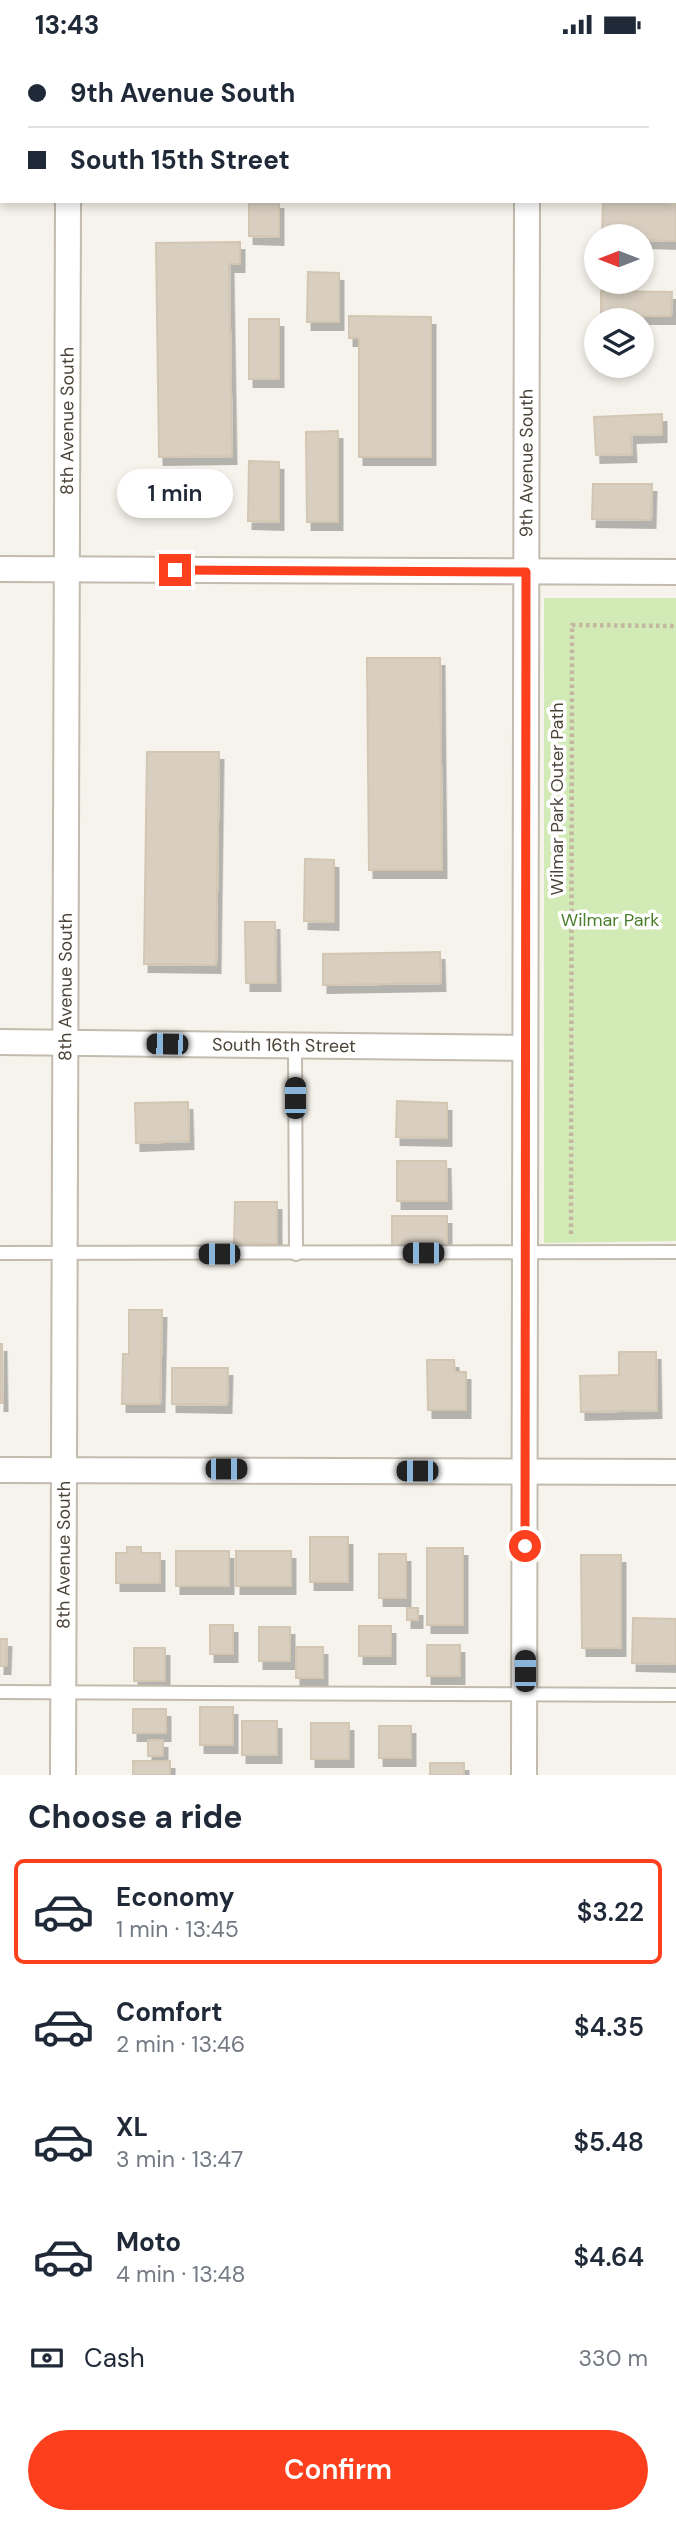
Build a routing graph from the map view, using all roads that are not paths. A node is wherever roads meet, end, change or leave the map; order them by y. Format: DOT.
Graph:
graph roads {
  1 [pos="68,203"];
  2 [pos="527,203"];
  3 [pos="0,569"];
  4 [pos="67,570"];
  5 [pos="526,572"];
  6 [pos="676,572"];
  7 [pos="0,1042"];
  8 [pos="64,1043"];
  9 [pos="295,1046"];
  10 [pos="524,1048"];
  11 [pos="525,1252"];
  12 [pos="676,1252"];
  13 [pos="0,1253"];
  14 [pos="64,1253"];
  15 [pos="296,1254"];
  16 [pos="64,1468"];
  17 [pos="0,1470"];
  18 [pos="525,1471"];
  19 [pos="676,1472"];
  20 [pos="0,1692"];
  21 [pos="64,1692"];
  22 [pos="524,1695"];
  23 [pos="676,1695"];
  24 [pos="63,1775"];
  25 [pos="524,1775"];
  1 -- 4 [label="street, 8th Avenue South"];
  2 -- 5 [label="street, 9th Avenue South"];
  3 -- 4 [label="street"];
  4 -- 5 [label="street"];
  4 -- 8 [label="street, 8th Avenue South"];
  5 -- 6 [label="street"];
  5 -- 10 [label="street, 9th Avenue South"];
  7 -- 8 [label="street, South 16th Street"];
  8 -- 9 [label="street, South 16th Street"];
  8 -- 14 [label="street, 8th Avenue South"];
  9 -- 10 [label="street, South 16th Street"];
  9 -- 15 [label="lane"];
  10 -- 11 [label="street, 9th Avenue South"];
  11 -- 12 [label="lane"];
  11 -- 15 [label="lane"];
  11 -- 18 [label="street, 9th Avenue South"];
  13 -- 14 [label="lane"];
  14 -- 15 [label="lane"];
  14 -- 16 [label="street, 8th Avenue South"];
  16 -- 17 [label="street"];
  16 -- 18 [label="street"];
  16 -- 21 [label="street, 8th Avenue South"];
  18 -- 19 [label="street"];
  18 -- 22 [label="street, 9th Avenue South"];
  20 -- 21 [label="lane"];
  21 -- 22 [label="lane"];
  21 -- 24 [label="street, 8th Avenue South"];
  22 -- 23 [label="lane"];
  22 -- 25 [label="street, 9th Avenue South"];
}
